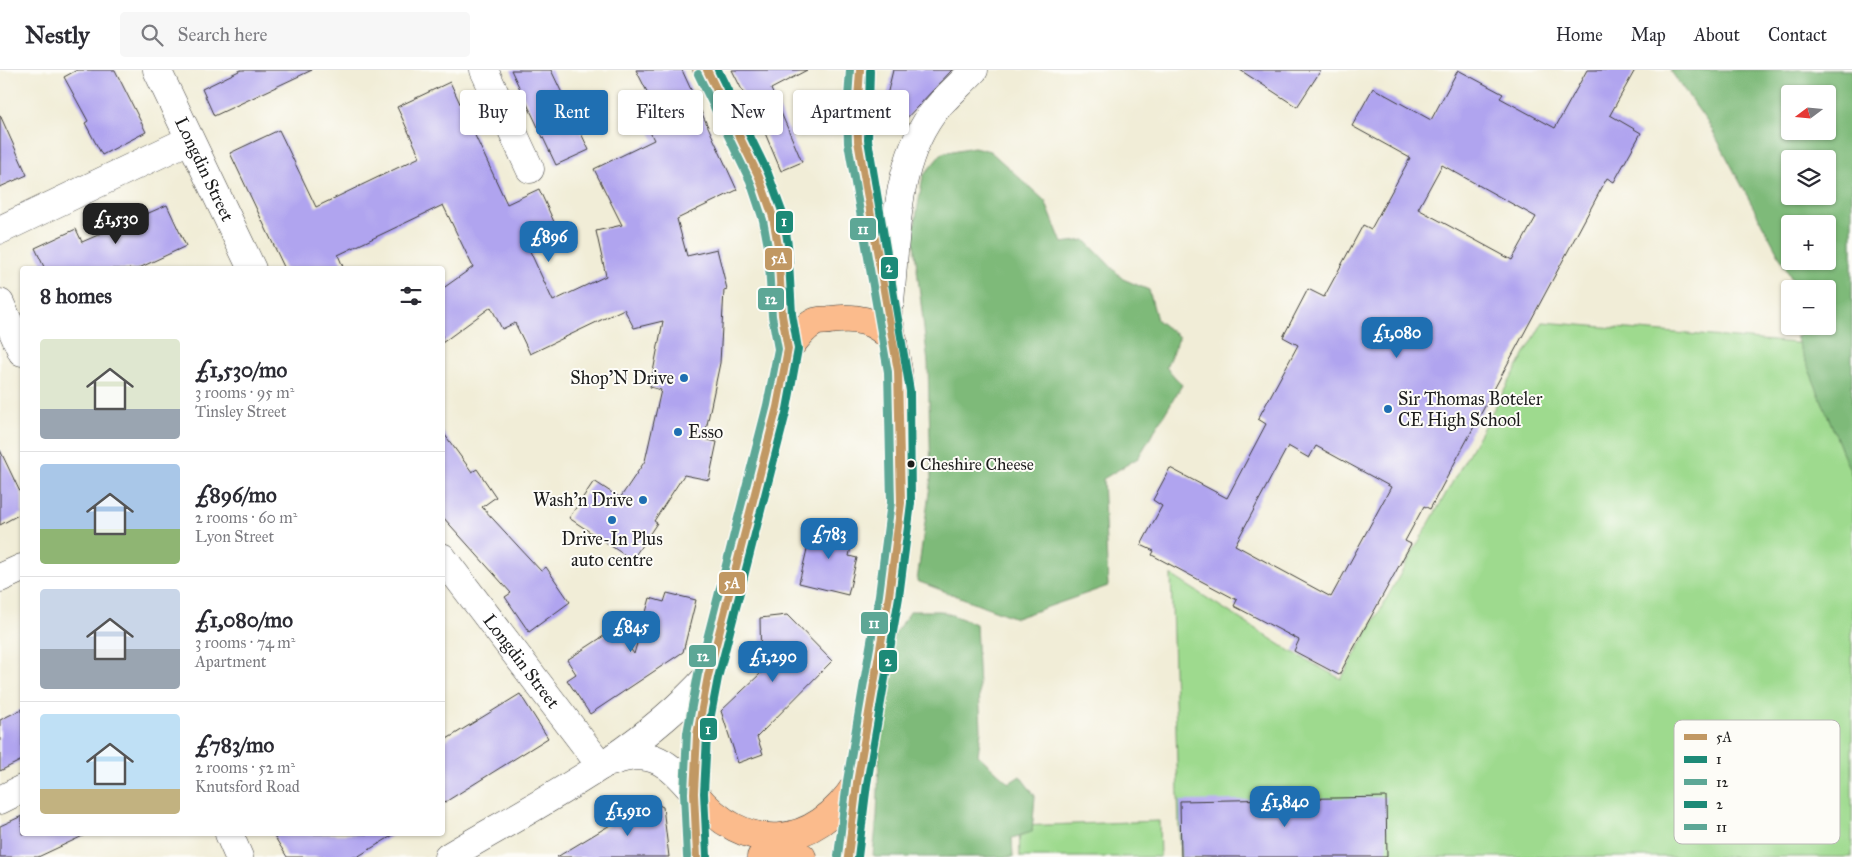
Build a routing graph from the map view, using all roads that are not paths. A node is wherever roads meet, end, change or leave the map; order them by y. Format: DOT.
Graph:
graph roads {
  1 [pos="157,70"];
  2 [pos="484,70"];
  3 [pos="707,70"];
  4 [pos="860,70"];
  5 [pos="974,70"];
  6 [pos="189,140"];
  7 [pos="530,169"];
  8 [pos="0,230"];
  9 [pos="251,266"];
  10 [pos="0,303"];
  11 [pos="891,328"];
  12 [pos="20,348"];
  13 [pos="788,350"];
  14 [pos="445,561"];
  15 [pos="20,569"];
  16 [pos="0,578"];
  17 [pos="708,676"];
  18 [pos="601,766"];
  19 [pos="857,783"];
  20 [pos="20,790"];
  21 [pos="694,793"];
  22 [pos="0,800"];
  23 [pos="229,836"];
  24 [pos="239,857"];
  25 [pos="448,857"];
  26 [pos="697,857"];
  27 [pos="761,857"];
  28 [pos="802,857"];
  29 [pos="848,857"];
  1 -- 6 [label="street, Longdin Street"];
  2 -- 7 [label="street"];
  3 -- 13 [label="highway"];
  4 -- 11 [label="highway"];
  5 -- 11 [label="street"];
  6 -- 8 [label="street"];
  6 -- 9 [label="street, Longdin Street"];
  10 -- 12 [label="street"];
  11 -- 13 [label="highway"];
  11 -- 19 [label="highway"];
  13 -- 17 [label="highway"];
  14 -- 18 [label="street, Longdin Street"];
  15 -- 16 [label="street"];
  17 -- 18 [label="street"];
  17 -- 21 [label="highway"];
  18 -- 21 [label="street"];
  18 -- 25 [label="street"];
  19 -- 21 [label="highway"];
  19 -- 29 [label="highway"];
  20 -- 22 [label="street"];
  21 -- 26 [label="highway"];
  23 -- 24 [label="street"];
  27 -- 28 [label="highway"];
}
